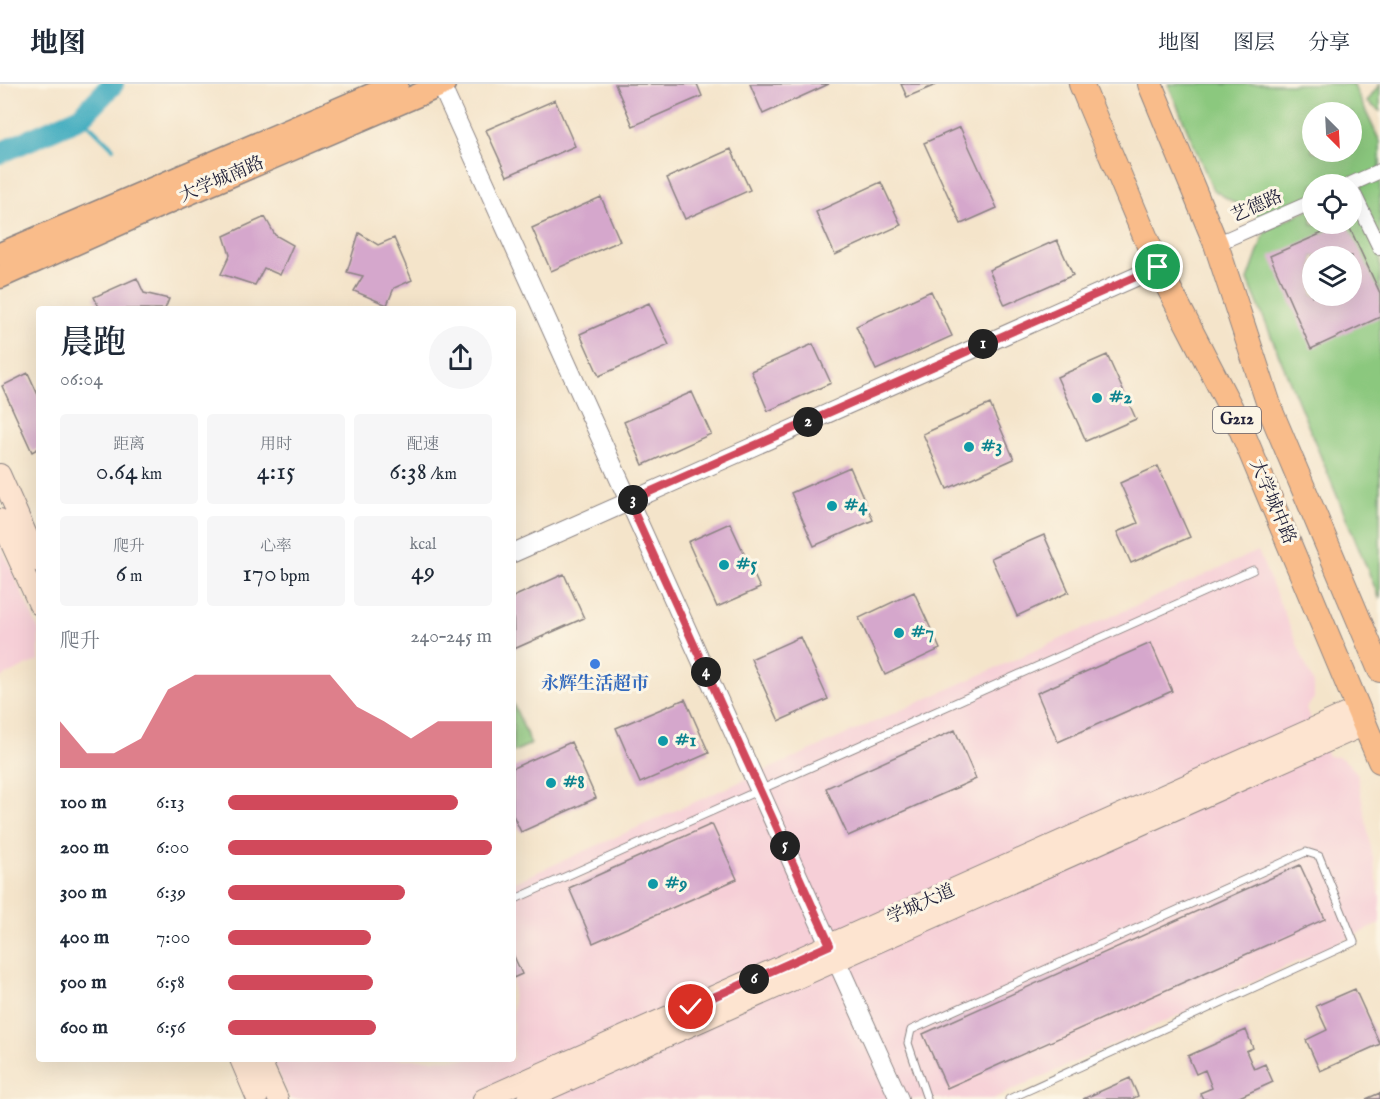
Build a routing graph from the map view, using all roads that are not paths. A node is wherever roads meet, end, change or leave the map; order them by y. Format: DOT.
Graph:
graph roads {
  1 [pos="397,84"];
  2 [pos="1081,84"];
  3 [pos="1150,84"];
  4 [pos="442,85"];
  5 [pos="1380,171"];
  6 [pos="1362,179"];
  7 [pos="1302,206"];
  8 [pos="1362,211"];
  9 [pos="1216,244"];
  10 [pos="1380,248"];
  11 [pos="0,254"];
  12 [pos="1158,267"];
  13 [pos="0,278"];
  14 [pos="0,474"];
  15 [pos="629,501"];
  16 [pos="0,519"];
  17 [pos="516,552"];
  18 [pos="36,555"];
  19 [pos="1253,570"];
  20 [pos="36,598"];
  21 [pos="1380,669"];
  22 [pos="1362,716"];
  23 [pos="1380,760"];
  24 [pos="759,789"];
  25 [pos="516,899"];
  26 [pos="832,953"];
  27 [pos="241,1062"];
  28 [pos="261,1062"];
  29 [pos="257,1099"];
  30 [pos="278,1099"];
  31 [pos="483,1099"];
  32 [pos="527,1099"];
  33 [pos="898,1099"];
  34 [pos="927,1099"];
  35 [pos="1009,1099"];
  1 -- 11 [label="main road, 大学城南路"];
  2 -- 12 [label="highway, 大学城中路 / G212"];
  3 -- 9 [label="highway, 大学城中路 / G212"];
  4 -- 13 [label="main road, 大学城南路"];
  4 -- 15 [label="street"];
  5 -- 6 [label="street"];
  7 -- 9 [label="street, 艺德路"];
  8 -- 10 [label="street"];
  9 -- 21 [label="highway, 大学城中路 / G212"];
  12 -- 15 [label="street"];
  12 -- 22 [label="highway, 大学城中路 / G212"];
  14 -- 18 [label="main road"];
  15 -- 17 [label="street"];
  15 -- 24 [label="street"];
  16 -- 20 [label="main road"];
  19 -- 24 [label="lane"];
  22 -- 23 [label="highway, 大学城中路 / G212"];
  22 -- 26 [label="main road, 学城大道"];
  24 -- 25 [label="lane"];
  24 -- 26 [label="street"];
  26 -- 31 [label="main road, 学城大道"];
  26 -- 32 [label="main road, 学城大道"];
  26 -- 33 [label="street"];
  27 -- 29 [label="main road"];
  28 -- 30 [label="main road"];
  34 -- 35 [label="lane"];
}
